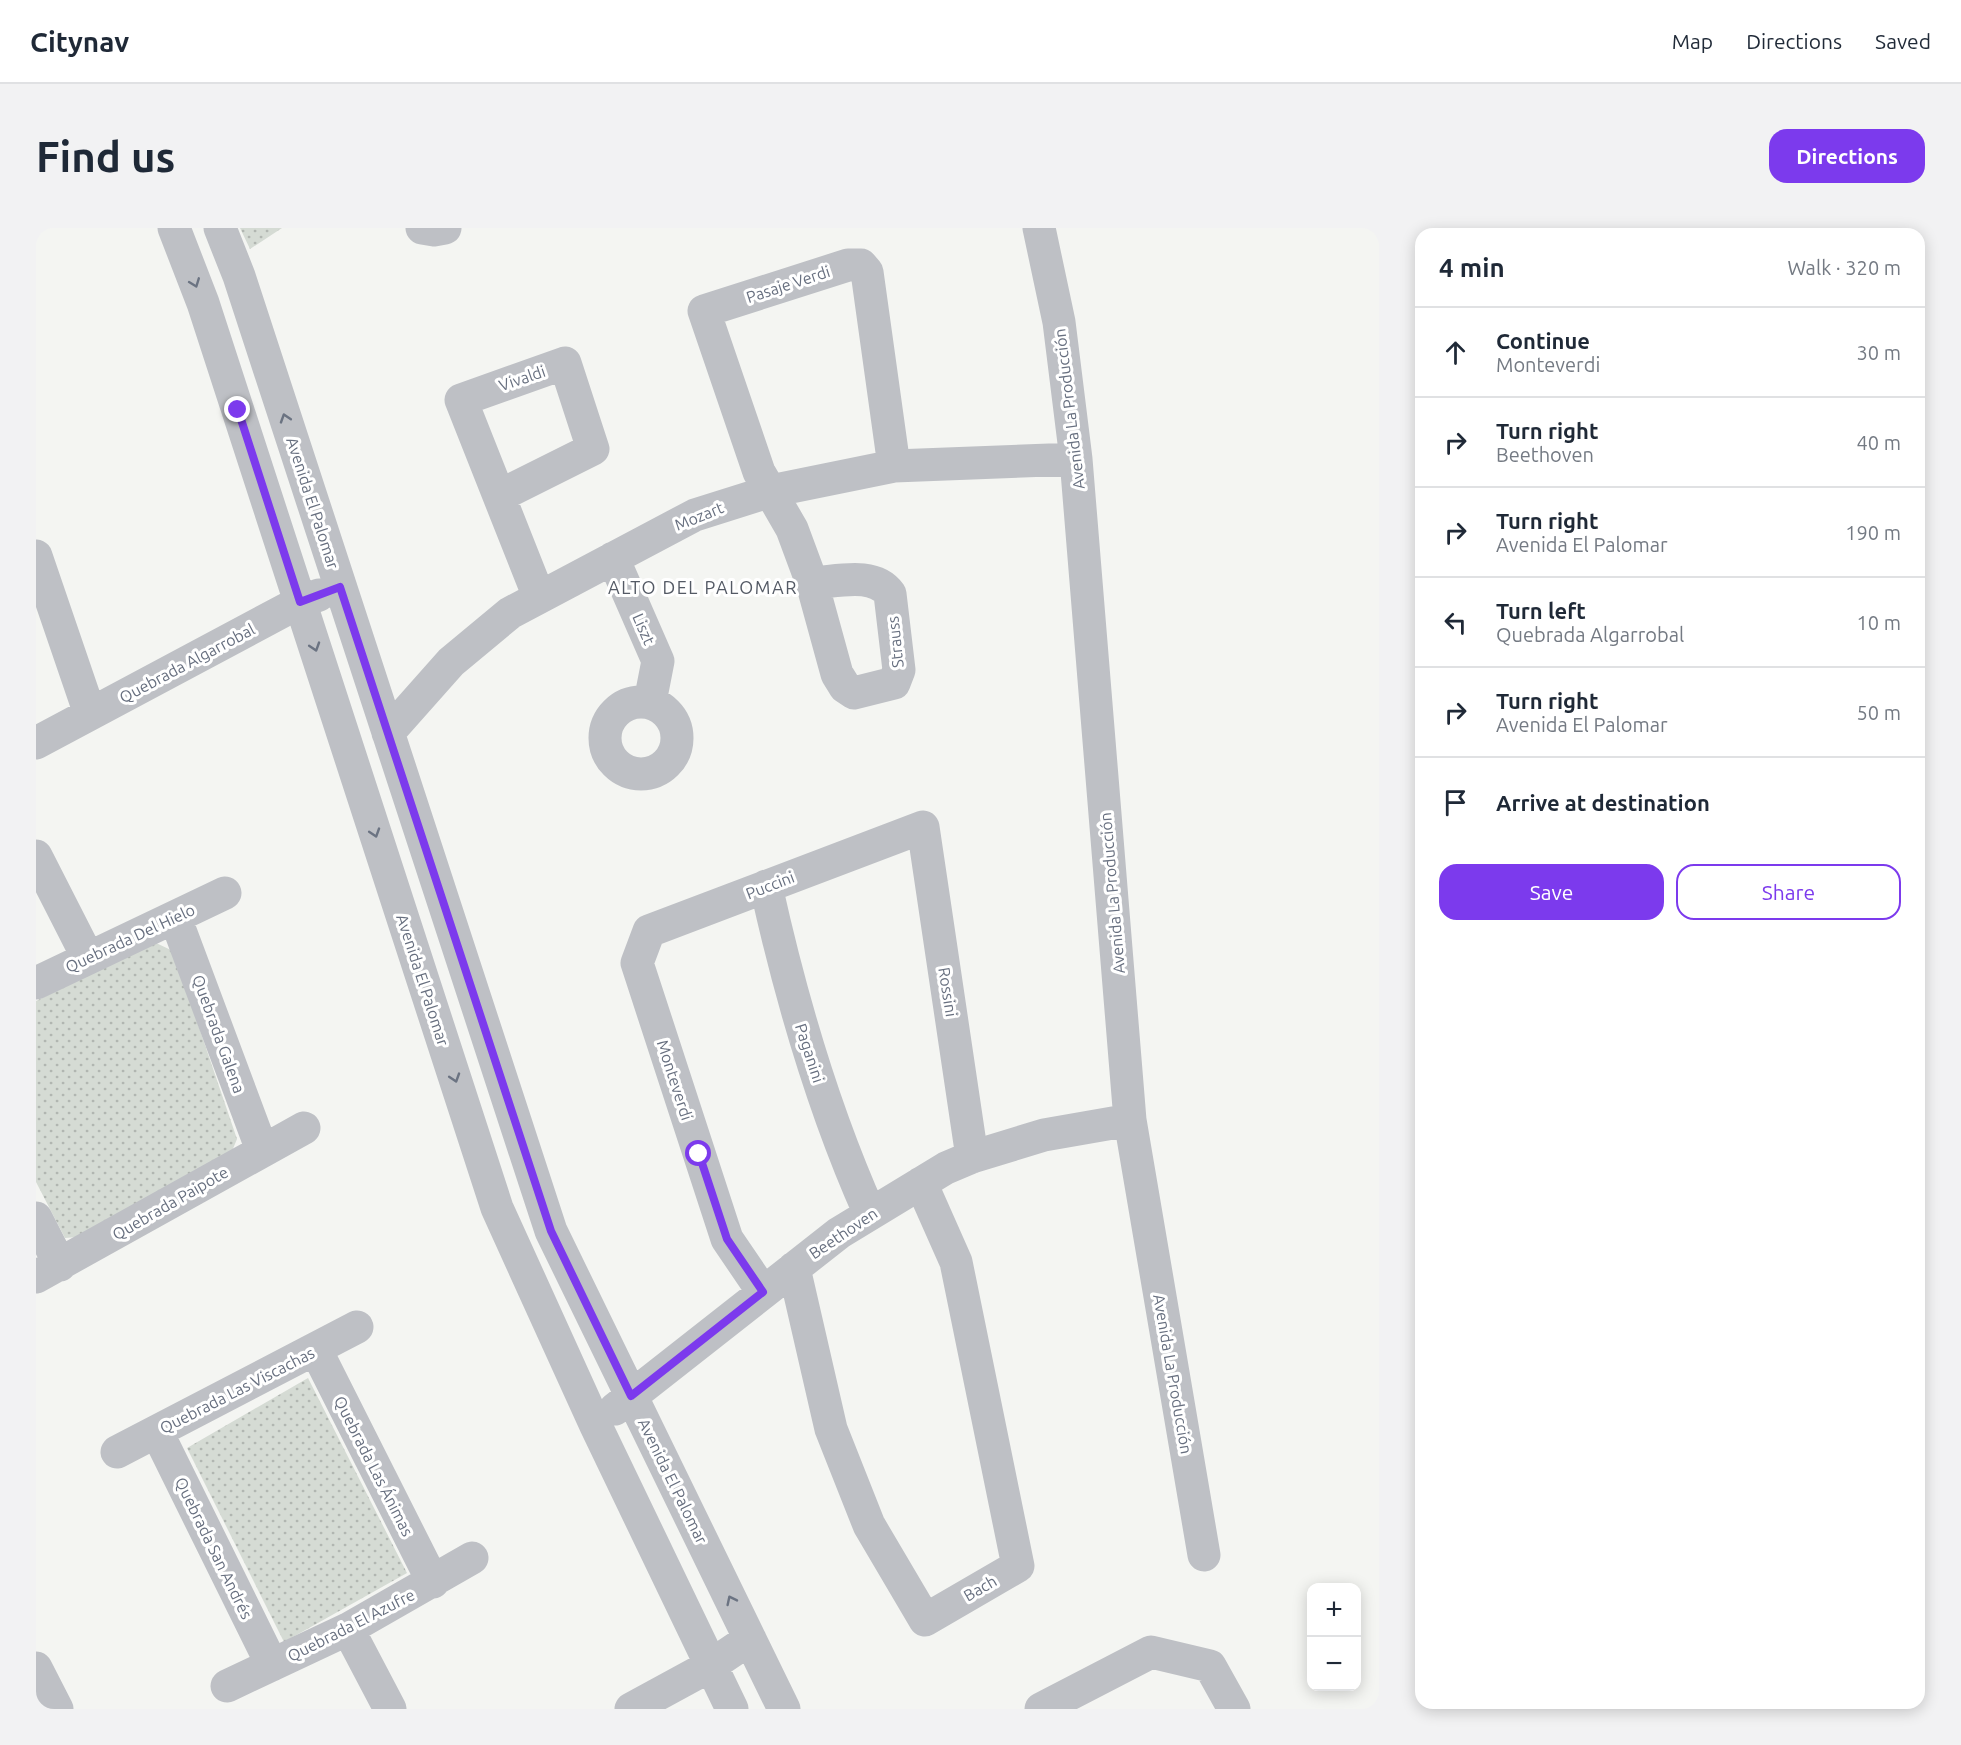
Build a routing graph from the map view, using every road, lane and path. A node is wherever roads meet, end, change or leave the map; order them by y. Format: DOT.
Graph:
graph roads {
  1 [pos="174,228"];
  2 [pos="220,228"];
  3 [pos="422,228"];
  4 [pos="445,228"];
  5 [pos="1039,228"];
  6 [pos="1076,459"];
  7 [pos="894,466"];
  8 [pos="771,491"];
  9 [pos="499,496"];
  10 [pos="36,556"];
  11 [pos="613,558"];
  12 [pos="812,583"];
  13 [pos="340,587"];
  14 [pos="539,597"];
  15 [pos="300,602"];
  16 [pos="650,702"];
  17 [pos="90,714"];
  18 [pos="388,733"];
  19 [pos="36,743"];
  20 [pos="923,827"];
  21 [pos="36,856"];
  22 [pos="766,886"];
  23 [pos="225,893"];
  24 [pos="175,917"];
  25 [pos="88,958"];
  26 [pos="637,963"];
  27 [pos="36,983"];
  28 [pos="1130,1120"];
  29 [pos="304,1128"];
  30 [pos="262,1150"];
  31 [pos="972,1156"];
  32 [pos="921,1183"];
  33 [pos="870,1214"];
  34 [pos="36,1218"];
  35 [pos="794,1268"];
  36 [pos="48,1271"];
  37 [pos="763,1292"];
  38 [pos="357,1327"];
  39 [pos="316,1350"];
  40 [pos="631,1396"];
  41 [pos="596,1426"];
  42 [pos="157,1432"];
  43 [pos="117,1452"];
  44 [pos="1204,1555"];
  45 [pos="472,1558"];
  46 [pos="432,1582"];
  47 [pos="348,1629"];
  48 [pos="750,1639"];
  49 [pos="272,1665"];
  50 [pos="710,1666"];
  51 [pos="36,1668"];
  52 [pos="227,1686"];
  53 [pos="57,1709"];
  54 [pos="390,1709"];
  55 [pos="631,1709"];
  56 [pos="732,1709"];
  57 [pos="784,1709"];
  58 [pos="1041,1709"];
  59 [pos="1234,1709"];
  1 -- 15 [label="street, Avenida El Palomar, one-way"];
  13 -- 2 [label="street, Avenida El Palomar, one-way"];
  3 -- 4 [label="street"];
  5 -- 6 [label="street, Avenida La Producción"];
  6 -- 7 [label="street, Mozart"];
  6 -- 28 [label="street, Avenida La Producción"];
  7 -- 8 [label="street, Mozart"];
  7 -- 8 [label="street, Pasaje Verdi"];
  8 -- 11 [label="street, Mozart"];
  8 -- 12 [label="street"];
  9 -- 14 [label="street"];
  10 -- 17 [label="street"];
  11 -- 14 [label="street, Mozart"];
  11 -- 16 [label="street, Liszt"];
  13 -- 15 [label="street, Quebrada Algarrobal"];
  13 -- 18 [label="street, Avenida El Palomar"];
  14 -- 18 [label="street, Mozart"];
  15 -- 17 [label="street, Quebrada Algarrobal"];
  15 -- 41 [label="street, Avenida El Palomar, one-way"];
  17 -- 19 [label="street, Quebrada Algarrobal"];
  18 -- 40 [label="street, Avenida El Palomar"];
  20 -- 22 [label="street, Puccini"];
  20 -- 31 [label="street, Rossini"];
  21 -- 25 [label="street"];
  22 -- 26 [label="street, Puccini"];
  22 -- 33 [label="street, Paganini"];
  23 -- 24 [label="street, Quebrada Del Hielo"];
  24 -- 25 [label="street, Quebrada Del Hielo"];
  24 -- 30 [label="street, Quebrada Galena"];
  25 -- 27 [label="street, Quebrada Del Hielo"];
  26 -- 37 [label="street, Monteverdi"];
  28 -- 31 [label="street, Beethoven"];
  28 -- 44 [label="street, Avenida La Producción"];
  29 -- 30 [label="street, Quebrada Paipote"];
  30 -- 36 [label="street, Quebrada Paipote"];
  31 -- 32 [label="street, Beethoven"];
  32 -- 33 [label="street, Beethoven"];
  32 -- 35 [label="street, Bach"];
  33 -- 35 [label="street, Beethoven"];
  34 -- 36 [label="street"];
  35 -- 37 [label="street, Beethoven"];
  37 -- 40 [label="street, Beethoven"];
  38 -- 39 [label="street, Quebrada Las Viscachas"];
  39 -- 42 [label="street, Quebrada Las Viscachas"];
  39 -- 46 [label="street, Quebrada Las Ánimas"];
  40 -- 41 [label="street, Beethoven"];
  48 -- 40 [label="street, Avenida El Palomar, one-way"];
  41 -- 50 [label="street, Avenida El Palomar"];
  42 -- 43 [label="street, Quebrada Las Viscachas"];
  42 -- 49 [label="street, Quebrada San Andrés"];
  45 -- 46 [label="street, Quebrada El Azufre"];
  46 -- 47 [label="street, Quebrada El Azufre"];
  47 -- 49 [label="street, Quebrada El Azufre"];
  47 -- 54 [label="street"];
  48 -- 50 [label="street"];
  48 -- 57 [label="street, Avenida El Palomar"];
  49 -- 52 [label="street, Quebrada El Azufre"];
  50 -- 55 [label="street"];
  50 -- 56 [label="street, Avenida El Palomar"];
  51 -- 53 [label="street"];
  58 -- 59 [label="street"];
}
